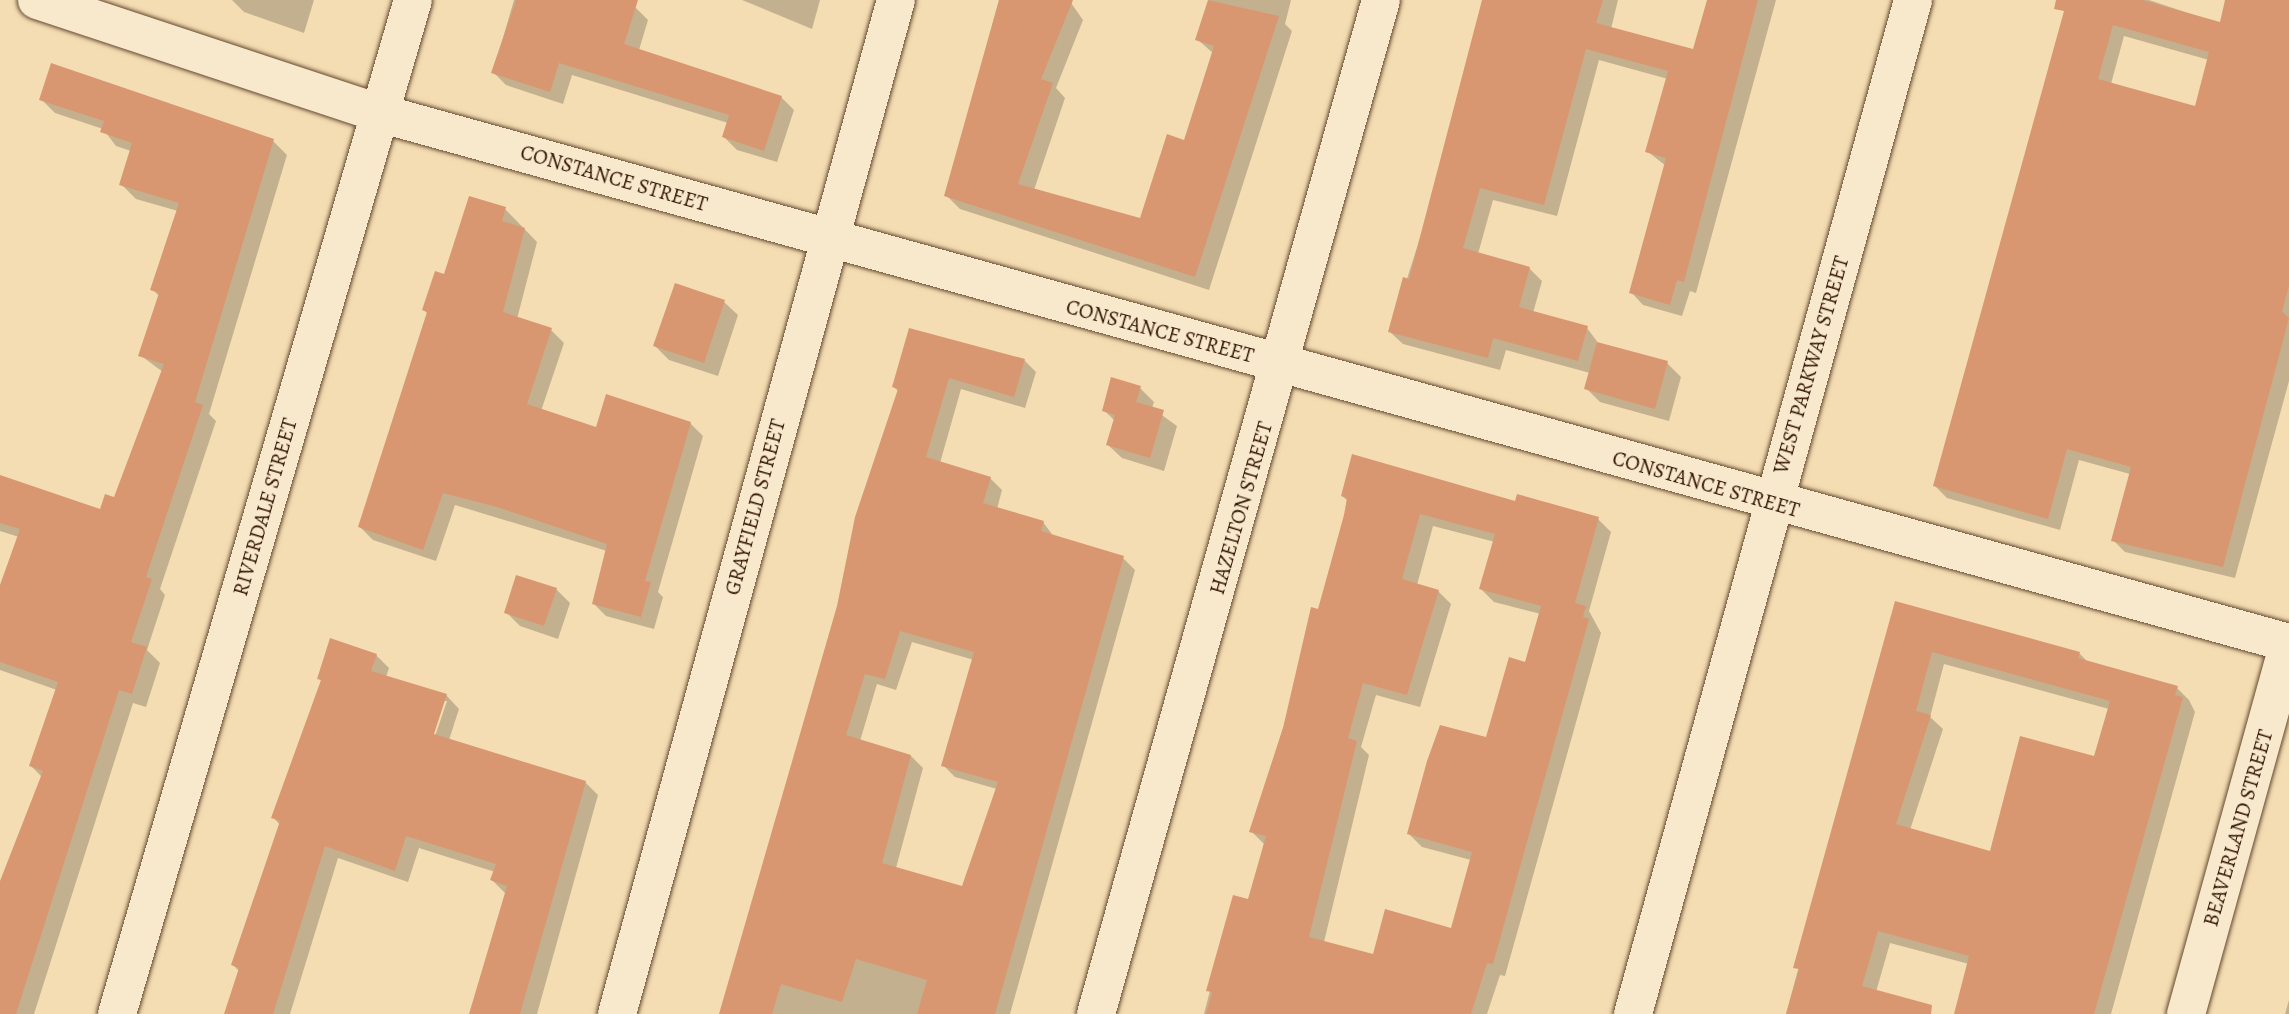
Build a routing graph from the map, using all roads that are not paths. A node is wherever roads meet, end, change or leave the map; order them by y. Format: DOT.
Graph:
graph roads {
  1 [pos="37,0"];
  2 [pos="412,0"];
  3 [pos="896,0"];
  4 [pos="1381,0"];
  5 [pos="1913,0"];
  6 [pos="379,113"];
  7 [pos="828,238"];
  8 [pos="1281,364"];
  9 [pos="1772,503"];
  10 [pos="2289,643"];
  11 [pos="117,1014"];
  12 [pos="617,1014"];
  13 [pos="1097,1014"];
  14 [pos="1633,1014"];
  15 [pos="2186,1014"];
  1 -- 6 [label="street, CONSTANCE STREET"];
  2 -- 6 [label="street, RIVERDALE STREET"];
  3 -- 7 [label="street, GRAYFIELD STREET"];
  4 -- 8 [label="street, HAZELTON STREET"];
  5 -- 9 [label="street, WEST PARKWAY STREET"];
  6 -- 7 [label="street, CONSTANCE STREET"];
  6 -- 11 [label="street, RIVERDALE STREET"];
  7 -- 8 [label="street, CONSTANCE STREET"];
  7 -- 12 [label="street, GRAYFIELD STREET"];
  8 -- 9 [label="street, CONSTANCE STREET"];
  8 -- 13 [label="street, HAZELTON STREET"];
  9 -- 10 [label="street, CONSTANCE STREET"];
  9 -- 14 [label="street, WEST PARKWAY STREET"];
  10 -- 15 [label="street, BEAVERLAND STREET"];
}
